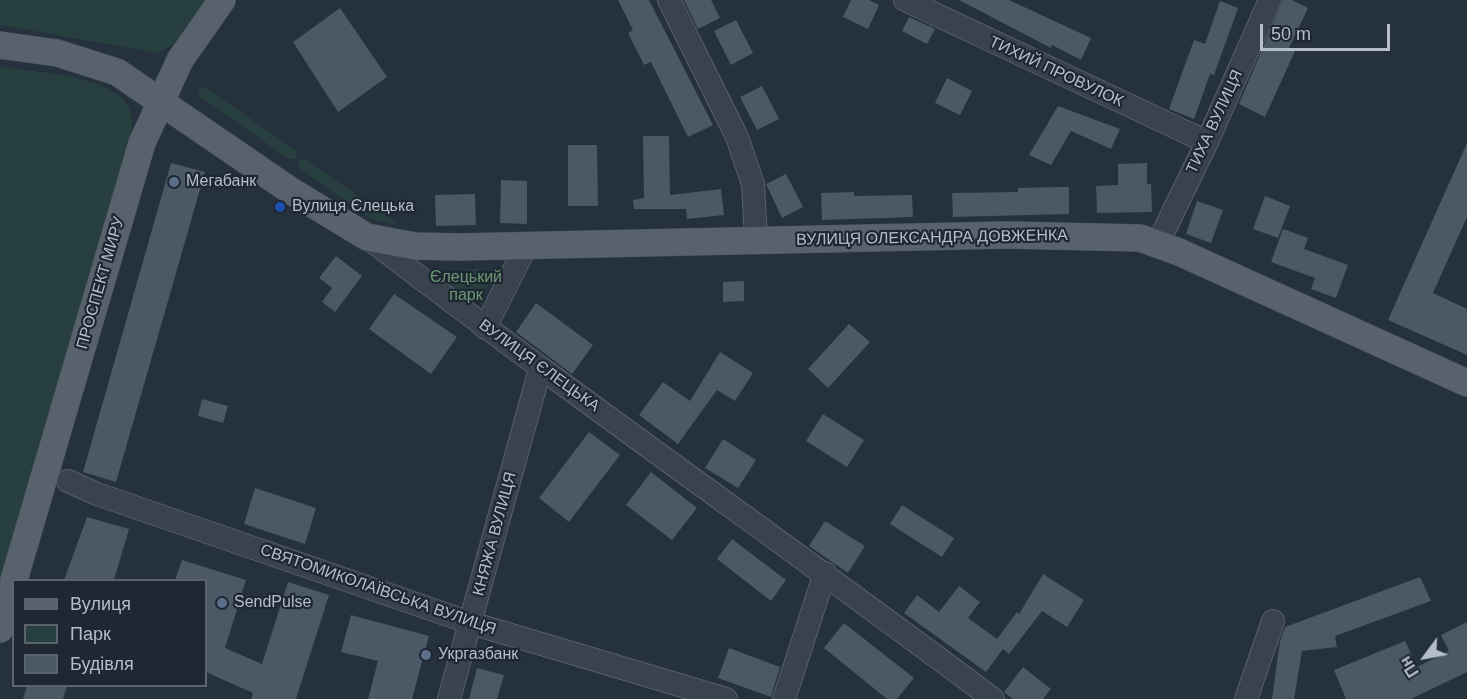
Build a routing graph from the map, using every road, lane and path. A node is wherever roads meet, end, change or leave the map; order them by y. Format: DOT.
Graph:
graph roads {
  1 [pos="222,0"];
  2 [pos="669,0"];
  3 [pos="905,0"];
  4 [pos="1270,0"];
  5 [pos="0,45"];
  6 [pos="160,100"];
  7 [pos="1207,142"];
  8 [pos="366,237"];
  9 [pos="756,240"];
  10 [pos="1158,243"];
  11 [pos="527,244"];
  12 [pos="485,328"];
  13 [pos="540,369"];
  14 [pos="1467,383"];
  15 [pos="68,481"];
  16 [pos="825,573"];
  17 [pos="15,579"];
  18 [pos="12,589"];
  19 [pos="1273,621"];
  20 [pos="471,623"];
  21 [pos="0,629"];
  22 [pos="449,699"];
  23 [pos="726,699"];
  24 [pos="784,699"];
  25 [pos="993,699"];
  26 [pos="1246,699"];
  1 -- 6 [label="main road, ПРОСПЕКТ МИРУ"];
  2 -- 9 [label="street"];
  3 -- 7 [label="street, ТИХИЙ ПРОВУЛОК"];
  4 -- 7 [label="street, ТИХА ВУЛИЦЯ"];
  5 -- 6 [label="main road, ВУЛИЦЯ ЄЛЕЦЬКА"];
  6 -- 8 [label="main road, ВУЛИЦЯ ЄЛЕЦЬКА"];
  6 -- 17 [label="main road, ПРОСПЕКТ МИРУ"];
  7 -- 10 [label="street, ТИХА ВУЛИЦЯ"];
  8 -- 11 [label="main road, ВУЛИЦЯ ОЛЕКСАНДРА ДОВЖЕНКА"];
  8 -- 12 [label="street, ВУЛИЦЯ ЄЛЕЦЬКА"];
  9 -- 10 [label="main road, ВУЛИЦЯ ОЛЕКСАНДРА ДОВЖЕНКА"];
  9 -- 11 [label="main road, ВУЛИЦЯ ОЛЕКСАНДРА ДОВЖЕНКА"];
  10 -- 14 [label="main road, ВУЛИЦЯ ОЛЕКСАНДРА ДОВЖЕНКА"];
  11 -- 12 [label="street"];
  12 -- 13 [label="street, ВУЛИЦЯ ЄЛЕЦЬКА"];
  13 -- 16 [label="street, ВУЛИЦЯ ЄЛЕЦЬКА"];
  13 -- 20 [label="street, КНЯЖА ВУЛИЦЯ"];
  15 -- 20 [label="street, СВЯТОМИКОЛАЇВСЬКА ВУЛИЦЯ"];
  16 -- 24 [label="street"];
  16 -- 25 [label="street, ВУЛИЦЯ ЄЛЕЦЬКА"];
  18 -- 21 [label="main road, ПРОСПЕКТ МИРУ"];
  19 -- 26 [label="street"];
  20 -- 22 [label="street, КНЯЖА ВУЛИЦЯ"];
  20 -- 23 [label="street, СВЯТОМИКОЛАЇВСЬКА ВУЛИЦЯ"];
}
